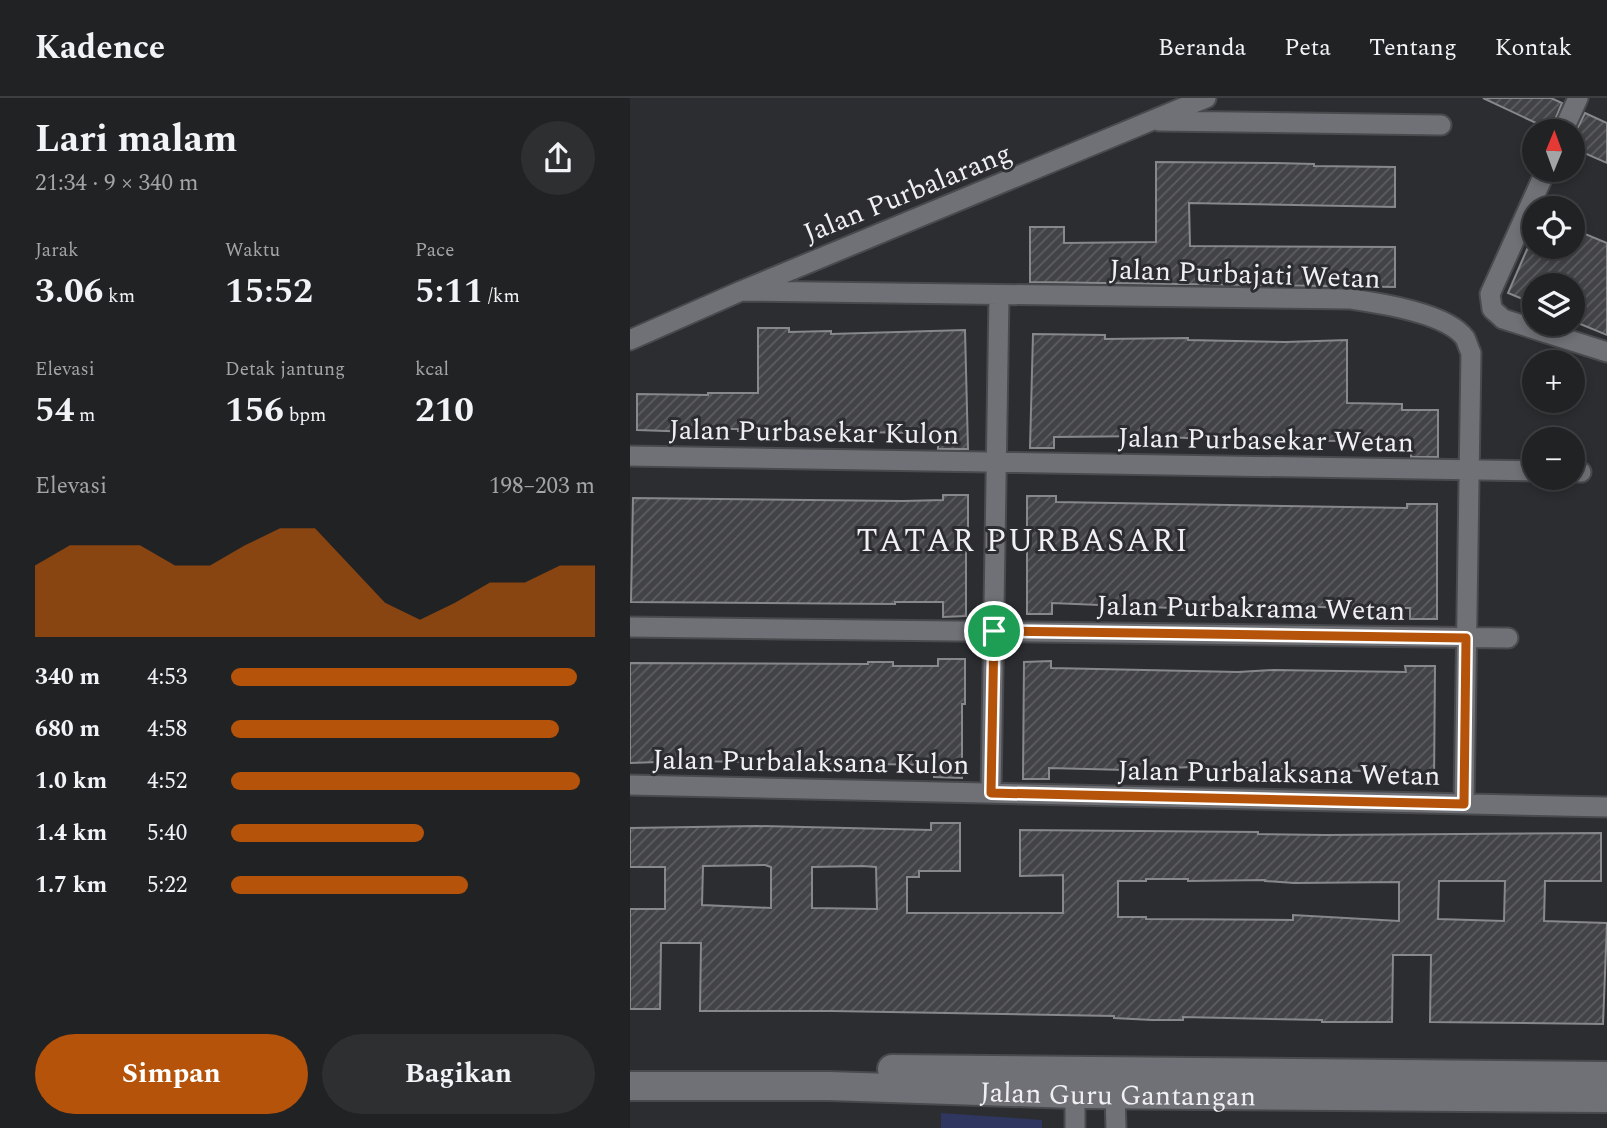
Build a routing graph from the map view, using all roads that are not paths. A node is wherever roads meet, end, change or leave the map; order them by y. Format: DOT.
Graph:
graph roads {
  1 [pos="1206,98"];
  2 [pos="1578,98"];
  3 [pos="1568,119"];
  4 [pos="1151,121"];
  5 [pos="1441,125"];
  6 [pos="1541,182"];
  7 [pos="741,291"];
  8 [pos="999,296"];
  9 [pos="630,340"];
  10 [pos="1607,352"];
  11 [pos="630,456"];
  12 [pos="997,462"];
  13 [pos="1469,470"];
  14 [pos="1522,471"];
  15 [pos="630,627"];
  16 [pos="994,631"];
  17 [pos="1466,638"];
  18 [pos="1508,638"];
  19 [pos="630,785"];
  20 [pos="991,793"];
  21 [pos="1464,804"];
  22 [pos="1607,807"];
  23 [pos="630,1067"];
  24 [pos="1607,1076"];
  25 [pos="630,1086"];
  26 [pos="1075,1094"];
  27 [pos="1115,1094"];
  28 [pos="1607,1098"];
  29 [pos="1075,1128"];
  30 [pos="1116,1128"];
  1 -- 4 [label="street, Jalan Purbalarang"];
  2 -- 3 [label="street"];
  4 -- 5 [label="street"];
  4 -- 7 [label="street, Jalan Purbalarang"];
  6 -- 10 [label="street"];
  7 -- 8 [label="street, Jalan Purbajati Wetan"];
  7 -- 9 [label="street, Jalan Purbalarang"];
  8 -- 12 [label="street"];
  8 -- 13 [label="street, Jalan Purbajati Wetan"];
  11 -- 12 [label="street, Jalan Purbasekar Kulon"];
  12 -- 13 [label="street, Jalan Purbasekar Wetan"];
  12 -- 16 [label="street"];
  13 -- 14 [label="street, Jalan Purbasekar Wetan"];
  13 -- 17 [label="street"];
  15 -- 16 [label="street, Jalan Purbakrama Wetan"];
  16 -- 17 [label="street, Jalan Purbakrama Wetan"];
  16 -- 20 [label="street"];
  17 -- 18 [label="street, Jalan Purbakrama Wetan"];
  17 -- 21 [label="street"];
  19 -- 20 [label="street, Jalan Purbalaksana Kulon"];
  20 -- 21 [label="street, Jalan Purbalaksana Wetan"];
  21 -- 22 [label="street, Jalan Purbalaksana Wetan"];
  23 -- 24 [label="street, Jalan Guru Gantangan"];
  25 -- 26 [label="street, Jalan Guru Gantangan"];
  26 -- 27 [label="street, Jalan Guru Gantangan"];
  26 -- 29 [label="street"];
  27 -- 28 [label="street, Jalan Guru Gantangan"];
  27 -- 30 [label="street"];
}
